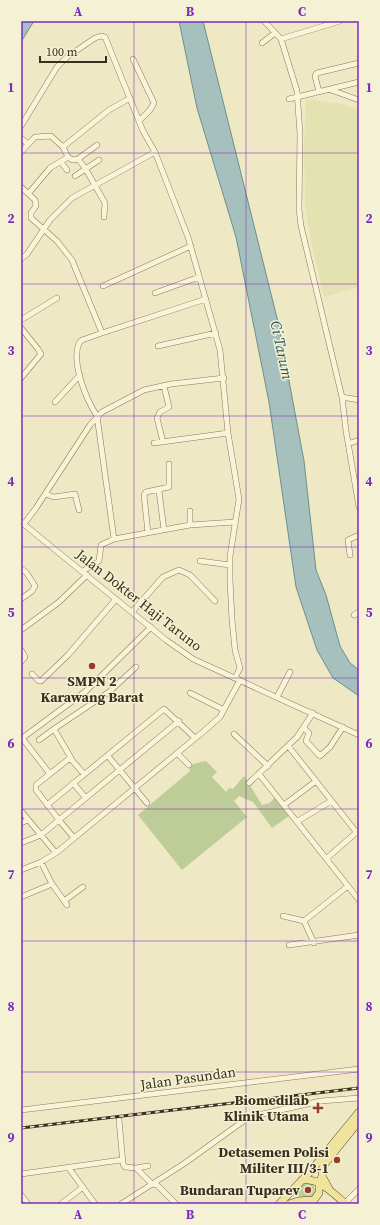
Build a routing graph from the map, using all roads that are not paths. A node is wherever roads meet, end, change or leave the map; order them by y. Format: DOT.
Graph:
graph roads {
  1 [pos="264,21"];
  2 [pos="340,21"];
  3 [pos="275,33"];
  4 [pos="281,39"];
  5 [pos="262,43"];
  6 [pos="133,59"];
  7 [pos="359,63"];
  8 [pos="359,82"];
  9 [pos="331,90"];
  10 [pos="319,92"];
  11 [pos="298,96"];
  12 [pos="130,98"];
  13 [pos="289,99"];
  14 [pos="359,100"];
  15 [pos="139,121"];
  16 [pos="21,126"];
  17 [pos="21,138"];
  18 [pos="28,144"];
  19 [pos="97,145"];
  20 [pos="63,146"];
  21 [pos="21,152"];
  22 [pos="155,152"];
  23 [pos="68,157"];
  24 [pos="78,159"];
  25 [pos="99,160"];
  26 [pos="61,162"];
  27 [pos="85,168"];
  28 [pos="67,170"];
  29 [pos="74,176"];
  30 [pos="96,186"];
  31 [pos="21,187"];
  32 [pos="29,194"];
  33 [pos="104,216"];
  34 [pos="44,228"];
  35 [pos="191,246"];
  36 [pos="21,259"];
  37 [pos="199,277"];
  38 [pos="103,286"];
  39 [pos="155,293"];
  40 [pos="56,298"];
  41 [pos="206,299"];
  42 [pos="21,320"];
  43 [pos="21,328"];
  44 [pos="102,333"];
  45 [pos="216,333"];
  46 [pos="158,346"];
  47 [pos="80,375"];
  48 [pos="21,378"];
  49 [pos="224,378"];
  50 [pos="164,386"];
  51 [pos="342,397"];
  52 [pos="359,400"];
  53 [pos="55,402"];
  54 [pos="97,416"];
  55 [pos="228,433"];
  56 [pos="359,440"];
  57 [pos="163,442"];
  58 [pos="154,443"];
  59 [pos="348,444"];
  60 [pos="169,464"];
  61 [pos="159,491"];
  62 [pos="45,494"];
  63 [pos="359,507"];
  64 [pos="79,510"];
  65 [pos="190,511"];
  66 [pos="235,522"];
  67 [pos="22,523"];
  68 [pos="190,525"];
  69 [pos="164,530"];
  70 [pos="148,533"];
  71 [pos="359,535"];
  72 [pos="114,539"];
  73 [pos="350,555"];
  74 [pos="200,561"];
  75 [pos="230,565"];
  76 [pos="21,569"];
  77 [pos="82,571"];
  78 [pos="88,575"];
  79 [pos="21,599"];
  80 [pos="116,599"];
  81 [pos="215,602"];
  82 [pos="132,612"];
  83 [pos="151,627"];
  84 [pos="21,630"];
  85 [pos="21,650"];
  86 [pos="21,662"];
  87 [pos="136,668"];
  88 [pos="290,672"];
  89 [pos="32,674"];
  90 [pos="237,679"];
  91 [pos="190,693"];
  92 [pos="277,697"];
  93 [pos="158,704"];
  94 [pos="164,709"];
  95 [pos="224,710"];
  96 [pos="313,713"];
  97 [pos="179,721"];
  98 [pos="343,727"];
  99 [pos="304,728"];
  100 [pos="54,729"];
  101 [pos="234,734"];
  102 [pos="359,735"];
  103 [pos="21,738"];
  104 [pos="195,738"];
  105 [pos="39,740"];
  106 [pos="289,747"];
  107 [pos="177,753"];
  108 [pos="108,756"];
  109 [pos="71,758"];
  110 [pos="189,765"];
  111 [pos="268,766"];
  112 [pos="119,770"];
  113 [pos="50,774"];
  114 [pos="84,774"];
  115 [pos="259,774"];
  116 [pos="316,781"];
  117 [pos="73,783"];
  118 [pos="249,783"];
  119 [pos="134,788"];
  120 [pos="85,797"];
  121 [pos="331,801"];
  122 [pos="146,803"];
  123 [pos="47,805"];
  124 [pos="284,805"];
  125 [pos="21,811"];
  126 [pos="28,820"];
  127 [pos="59,820"];
  128 [pos="298,821"];
  129 [pos="21,823"];
  130 [pos="358,832"];
  131 [pos="41,835"];
  132 [pos="74,838"];
  133 [pos="21,843"];
  134 [pos="56,853"];
  135 [pos="327,858"];
  136 [pos="42,862"];
  137 [pos="21,870"];
  138 [pos="52,884"];
  139 [pos="348,886"];
  140 [pos="83,887"];
  141 [pos="21,897"];
  142 [pos="359,900"];
  143 [pos="283,916"];
  144 [pos="304,921"];
  145 [pos="359,935"];
  146 [pos="314,943"];
  147 [pos="289,945"];
  148 [pos="359,1069"];
  149 [pos="359,1098"];
  150 [pos="21,1110"];
  151 [pos="359,1112"];
  152 [pos="119,1120"];
  153 [pos="359,1121"];
  154 [pos="121,1160"];
  155 [pos="148,1166"];
  156 [pos="68,1167"];
  157 [pos="136,1168"];
  158 [pos="21,1174"];
  159 [pos="302,1180"];
  160 [pos="320,1180"];
  161 [pos="152,1184"];
  162 [pos="83,1187"];
  163 [pos="359,1189"];
  164 [pos="293,1190"];
  165 [pos="21,1195"];
  166 [pos="303,1200"];
  167 [pos="346,1203"];
  168 [pos="28,1204"];
  169 [pos="61,1204"];
  170 [pos="95,1204"];
  171 [pos="121,1204"];
  172 [pos="176,1204"];
  173 [pos="279,1204"];
  174 [pos="289,1204"];
  175 [pos="318,1204"];
  1 -- 3 [label="street"];
  2 -- 4 [label="street"];
  3 -- 4 [label="street"];
  3 -- 5 [label="street"];
  4 -- 11 [label="street"];
  6 -- 15 [label="street"];
  7 -- 10 [label="street"];
  8 -- 9 [label="street"];
  9 -- 10 [label="street"];
  9 -- 14 [label="street"];
  10 -- 11 [label="street"];
  11 -- 13 [label="street"];
  11 -- 51 [label="street"];
  12 -- 15 [label="street"];
  12 -- 16 [label="street"];
  12 -- 20 [label="street"];
  15 -- 22 [label="street"];
  17 -- 18 [label="street"];
  18 -- 20 [label="street"];
  18 -- 21 [label="street"];
  19 -- 24 [label="street"];
  20 -- 23 [label="street"];
  22 -- 30 [label="street"];
  22 -- 35 [label="street"];
  23 -- 24 [label="street"];
  23 -- 26 [label="street"];
  24 -- 27 [label="street"];
  25 -- 27 [label="street"];
  26 -- 28 [label="street"];
  26 -- 32 [label="street"];
  27 -- 29 [label="street"];
  27 -- 30 [label="street"];
  30 -- 33 [label="street"];
  30 -- 34 [label="street"];
  31 -- 32 [label="street"];
  32 -- 34 [label="street"];
  34 -- 36 [label="street"];
  34 -- 44 [label="street"];
  35 -- 37 [label="street"];
  35 -- 38 [label="street"];
  37 -- 39 [label="street"];
  37 -- 41 [label="street"];
  40 -- 42 [label="street"];
  41 -- 44 [label="street"];
  41 -- 45 [label="street"];
  43 -- 48 [label="street"];
  44 -- 47 [label="street"];
  45 -- 46 [label="street"];
  45 -- 49 [label="street"];
  47 -- 53 [label="street"];
  47 -- 54 [label="street"];
  49 -- 50 [label="street"];
  49 -- 55 [label="street"];
  50 -- 54 [label="street"];
  50 -- 57 [label="street"];
  51 -- 52 [label="street"];
  51 -- 59 [label="street"];
  54 -- 62 [label="street"];
  54 -- 72 [label="street"];
  55 -- 57 [label="street"];
  55 -- 66 [label="street"];
  56 -- 59 [label="street"];
  57 -- 58 [label="street"];
  59 -- 63 [label="street"];
  60 -- 61 [label="street"];
  61 -- 69 [label="street"];
  61 -- 70 [label="street"];
  62 -- 64 [label="street"];
  62 -- 67 [label="street"];
  65 -- 68 [label="street"];
  66 -- 68 [label="street"];
  66 -- 75 [label="street"];
  67 -- 77 [label="street, Jalan Dokter Haji Taruno"];
  68 -- 69 [label="street"];
  69 -- 70 [label="street"];
  70 -- 72 [label="street"];
  71 -- 73 [label="street"];
  72 -- 77 [label="street"];
  74 -- 75 [label="street"];
  75 -- 90 [label="street"];
  76 -- 79 [label="street"];
  77 -- 78 [label="street, Jalan Dokter Haji Taruno"];
  78 -- 80 [label="street, Jalan Dokter Haji Taruno"];
  78 -- 84 [label="street"];
  80 -- 82 [label="street, Jalan Dokter Haji Taruno"];
  80 -- 89 [label="street"];
  81 -- 82 [label="street"];
  82 -- 83 [label="street, Jalan Dokter Haji Taruno"];
  83 -- 90 [label="street, Jalan Dokter Haji Taruno"];
  83 -- 103 [label="street"];
  85 -- 86 [label="street"];
  87 -- 100 [label="street"];
  88 -- 92 [label="street"];
  90 -- 92 [label="street, Jalan Dokter Haji Taruno"];
  90 -- 95 [label="street"];
  91 -- 95 [label="street"];
  92 -- 96 [label="street, Jalan Dokter Haji Taruno"];
  93 -- 94 [label="street"];
  94 -- 97 [label="street"];
  94 -- 108 [label="street"];
  95 -- 104 [label="street"];
  96 -- 98 [label="street, Jalan Dokter Haji Taruno"];
  96 -- 99 [label="street"];
  97 -- 104 [label="street"];
  97 -- 112 [label="street"];
  98 -- 99 [label="street"];
  98 -- 102 [label="street, Jalan Dokter Haji Taruno"];
  99 -- 106 [label="street"];
  100 -- 105 [label="street"];
  100 -- 109 [label="street"];
  101 -- 111 [label="street"];
  103 -- 113 [label="street"];
  104 -- 107 [label="street"];
  106 -- 111 [label="street"];
  106 -- 116 [label="street"];
  107 -- 110 [label="street"];
  107 -- 119 [label="street"];
  108 -- 112 [label="street"];
  108 -- 114 [label="street"];
  109 -- 113 [label="street"];
  109 -- 114 [label="street"];
  111 -- 115 [label="street"];
  112 -- 119 [label="street"];
  112 -- 120 [label="street"];
  113 -- 123 [label="street"];
  114 -- 117 [label="street"];
  115 -- 118 [label="street"];
  115 -- 124 [label="street"];
  116 -- 121 [label="street"];
  116 -- 124 [label="street"];
  117 -- 120 [label="street"];
  117 -- 123 [label="street"];
  119 -- 122 [label="street"];
  119 -- 132 [label="street"];
  120 -- 127 [label="street"];
  121 -- 128 [label="street"];
  121 -- 130 [label="street"];
  123 -- 127 [label="street"];
  124 -- 128 [label="street"];
  125 -- 126 [label="street"];
  126 -- 129 [label="street"];
  126 -- 131 [label="street"];
  127 -- 131 [label="street"];
  127 -- 132 [label="street"];
  128 -- 135 [label="street"];
  130 -- 135 [label="street"];
  131 -- 133 [label="street"];
  131 -- 134 [label="street"];
  132 -- 134 [label="street"];
  134 -- 136 [label="street"];
  135 -- 139 [label="street"];
  136 -- 137 [label="street"];
  136 -- 138 [label="street"];
  138 -- 140 [label="street"];
  138 -- 141 [label="street"];
  139 -- 142 [label="street"];
  139 -- 144 [label="street"];
  143 -- 144 [label="street"];
  144 -- 146 [label="street"];
  145 -- 146 [label="street"];
  146 -- 147 [label="street"];
  148 -- 150 [label="street, Jalan Pasundan"];
  149 -- 161 [label="street"];
  151 -- 159 [label="main road"];
  152 -- 154 [label="street"];
  153 -- 160 [label="main road"];
  154 -- 156 [label="street"];
  154 -- 157 [label="street"];
  155 -- 157 [label="street"];
  156 -- 158 [label="street"];
  156 -- 162 [label="street"];
  157 -- 161 [label="street"];
  159 -- 160 [label="main road"];
  159 -- 164 [label="main road"];
  160 -- 166 [label="main road"];
  160 -- 167 [label="main road"];
  161 -- 171 [label="street"];
  161 -- 172 [label="street"];
  162 -- 169 [label="street"];
  162 -- 170 [label="street"];
  163 -- 167 [label="street"];
  164 -- 166 [label="main road"];
  164 -- 173 [label="main road"];
  165 -- 168 [label="street"];
  166 -- 174 [label="main road"];
  166 -- 175 [label="main road"];
}
